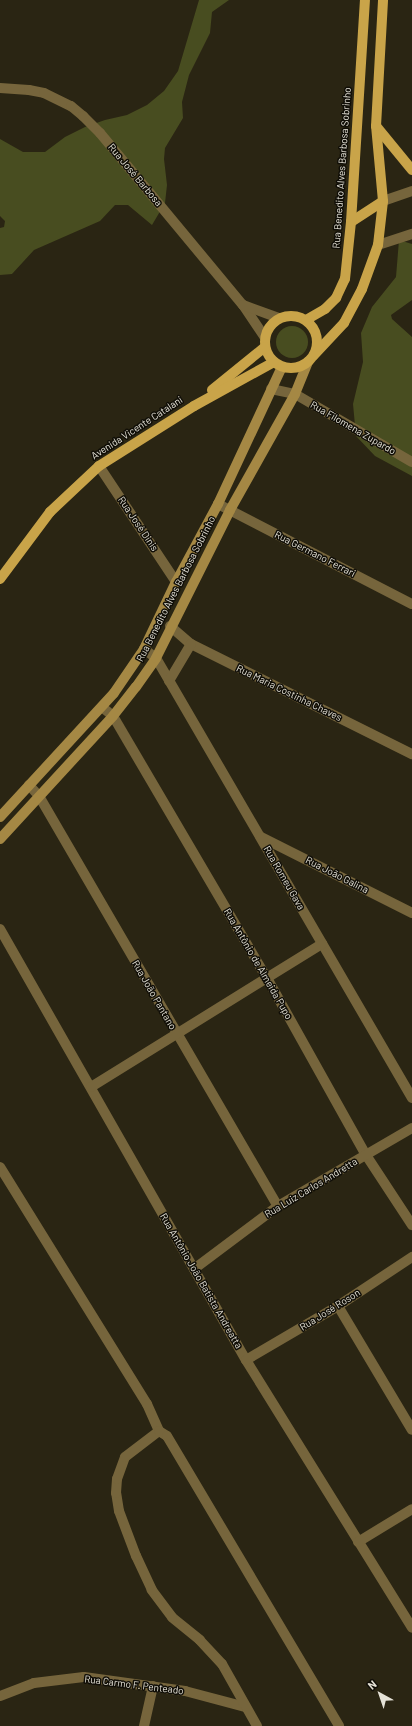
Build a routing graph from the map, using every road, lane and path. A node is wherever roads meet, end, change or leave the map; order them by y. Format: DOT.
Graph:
graph roads {
  1 [pos="365,0"];
  2 [pos="383,0"];
  3 [pos="0,88"];
  4 [pos="376,126"];
  5 [pos="412,170"];
  6 [pos="412,191"];
  7 [pos="383,200"];
  8 [pos="351,222"];
  9 [pos="412,234"];
  10 [pos="378,245"];
  11 [pos="243,305"];
  12 [pos="279,318"];
  13 [pos="306,320"];
  14 [pos="265,342"];
  15 [pos="311,358"];
  16 [pos="278,364"];
  17 [pos="271,389"];
  18 [pos="295,394"];
  19 [pos="194,406"];
  20 [pos="412,462"];
  21 [pos="99,466"];
  22 [pos="218,504"];
  23 [pos="230,510"];
  24 [pos="0,579"];
  25 [pos="176,582"];
  26 [pos="412,604"];
  27 [pos="170,626"];
  28 [pos="191,644"];
  29 [pos="144,649"];
  30 [pos="156,658"];
  31 [pos="169,681"];
  32 [pos="102,707"];
  33 [pos="113,716"];
  34 [pos="412,754"];
  35 [pos="30,785"];
  36 [pos="39,796"];
  37 [pos="0,817"];
  38 [pos="261,837"];
  39 [pos="0,839"];
  40 [pos="412,913"];
  41 [pos="0,929"];
  42 [pos="322,944"];
  43 [pos="267,978"];
  44 [pos="177,1035"];
  45 [pos="91,1087"];
  46 [pos="412,1098"];
  47 [pos="412,1128"];
  48 [pos="366,1155"];
  49 [pos="0,1167"];
  50 [pos="278,1206"];
  51 [pos="412,1225"];
  52 [pos="412,1257"];
  53 [pos="194,1269"];
  54 [pos="338,1306"];
  55 [pos="246,1360"];
  56 [pos="412,1430"];
  57 [pos="163,1433"];
  58 [pos="412,1509"];
  59 [pos="358,1542"];
  60 [pos="412,1628"];
  61 [pos="153,1686"];
  62 [pos="0,1696"];
  63 [pos="245,1707"];
  64 [pos="144,1726"];
  65 [pos="257,1726"];
  66 [pos="339,1726"];
  1 -- 8 [label="main road, Rua Benedito Alves Barbosa Sobrinho"];
  2 -- 4 [label="main road, Rua Benedito Alves Barbosa Sobrinho"];
  3 -- 11 [label="street, Rua José Barbosa"];
  4 -- 5 [label="main road"];
  4 -- 7 [label="main road, Rua Benedito Alves Barbosa Sobrinho"];
  6 -- 7 [label="street"];
  7 -- 8 [label="main road"];
  7 -- 10 [label="main road, Rua Benedito Alves Barbosa Sobrinho"];
  8 -- 13 [label="main road, Rua Benedito Alves Barbosa Sobrinho"];
  9 -- 10 [label="street"];
  10 -- 15 [label="main road, Rua Benedito Alves Barbosa Sobrinho"];
  11 -- 12 [label="street"];
  11 -- 14 [label="street, Rua José Barbosa"];
  12 -- 13 [label="main road"];
  12 -- 14 [label="main road"];
  13 -- 15 [label="main road"];
  14 -- 16 [label="main road"];
  14 -- 19 [label="main road, Avenida Vicente Catalani"];
  15 -- 16 [label="main road"];
  15 -- 18 [label="street, Rua Benedito Alves Barbosa Sobrinho"];
  16 -- 17 [label="street, Rua Benedito Alves Barbosa Sobrinho"];
  16 -- 19 [label="main road, Avenida Vicente Catalani"];
  17 -- 18 [label="street, Rua Filomena Zupardo"];
  17 -- 22 [label="street, Rua Benedito Alves Barbosa Sobrinho"];
  18 -- 20 [label="street, Rua Filomena Zupardo"];
  18 -- 23 [label="street, Rua Benedito Alves Barbosa Sobrinho"];
  19 -- 21 [label="main road, Avenida Vicente Catalani"];
  21 -- 24 [label="main road, Avenida Vicente Catalani"];
  21 -- 25 [label="street, Rua José Dinis"];
  22 -- 23 [label="street, Rua Germano Ferrari"];
  22 -- 25 [label="street, Rua Benedito Alves Barbosa Sobrinho"];
  23 -- 26 [label="street, Rua Germano Ferrari"];
  23 -- 27 [label="street, Rua Benedito Alves Barbosa Sobrinho"];
  25 -- 29 [label="street, Rua Benedito Alves Barbosa Sobrinho"];
  27 -- 28 [label="street, Rua Maria Costinha Chaves"];
  27 -- 30 [label="street, Rua Benedito Alves Barbosa Sobrinho"];
  28 -- 31 [label="street"];
  28 -- 34 [label="street, Rua Maria Costinha Chaves"];
  29 -- 30 [label="street"];
  29 -- 32 [label="street, Rua Benedito Alves Barbosa Sobrinho"];
  30 -- 31 [label="street, Rua Romeu Gava"];
  30 -- 33 [label="street, Rua Benedito Alves Barbosa Sobrinho"];
  31 -- 38 [label="street, Rua Romeu Gava"];
  32 -- 33 [label="street, Rua Antônio de Almeida Pupo"];
  32 -- 35 [label="street, Rua Benedito Alves Barbosa Sobrinho"];
  33 -- 36 [label="street, Rua Benedito Alves Barbosa Sobrinho"];
  33 -- 43 [label="street, Rua Antônio de Almeida Pupo"];
  35 -- 36 [label="street, Rua João Pantano"];
  35 -- 37 [label="street, Rua Benedito Alves Barbosa Sobrinho"];
  36 -- 39 [label="street, Rua Benedito Alves Barbosa Sobrinho"];
  36 -- 44 [label="street, Rua João Pantano"];
  38 -- 40 [label="street, Rua João Galina"];
  38 -- 42 [label="street, Rua Romeu Gava"];
  41 -- 45 [label="street, Rua Antônio João Batista Andreatta"];
  42 -- 43 [label="street"];
  42 -- 46 [label="street, Rua Romeu Gava"];
  43 -- 44 [label="street"];
  43 -- 48 [label="street, Rua Antônio de Almeida Pupo"];
  44 -- 45 [label="street"];
  44 -- 50 [label="street, Rua João Pantano"];
  45 -- 53 [label="street, Rua Antônio João Batista Andreatta"];
  47 -- 48 [label="street, Rua Luiz Carlos Andretta"];
  48 -- 50 [label="street, Rua Luiz Carlos Andretta"];
  48 -- 51 [label="street, Rua Antônio de Almeida Pupo"];
  49 -- 57 [label="street"];
  50 -- 53 [label="street, Rua Luiz Carlos Andretta"];
  52 -- 54 [label="street, Rua José Roson"];
  53 -- 55 [label="street, Rua Antônio João Batista Andreatta"];
  54 -- 55 [label="street, Rua José Roson"];
  54 -- 56 [label="street"];
  55 -- 59 [label="street, Rua Antônio João Batista Andreatta"];
  57 -- 63 [label="street"];
  57 -- 66 [label="street"];
  58 -- 59 [label="street"];
  59 -- 60 [label="street, Rua Antônio João Batista Andreatta"];
  61 -- 62 [label="street, Rua Carmo F. Penteado"];
  61 -- 63 [label="street, Rua Carmo F. Penteado"];
  61 -- 64 [label="street"];
  63 -- 65 [label="street"];
}
